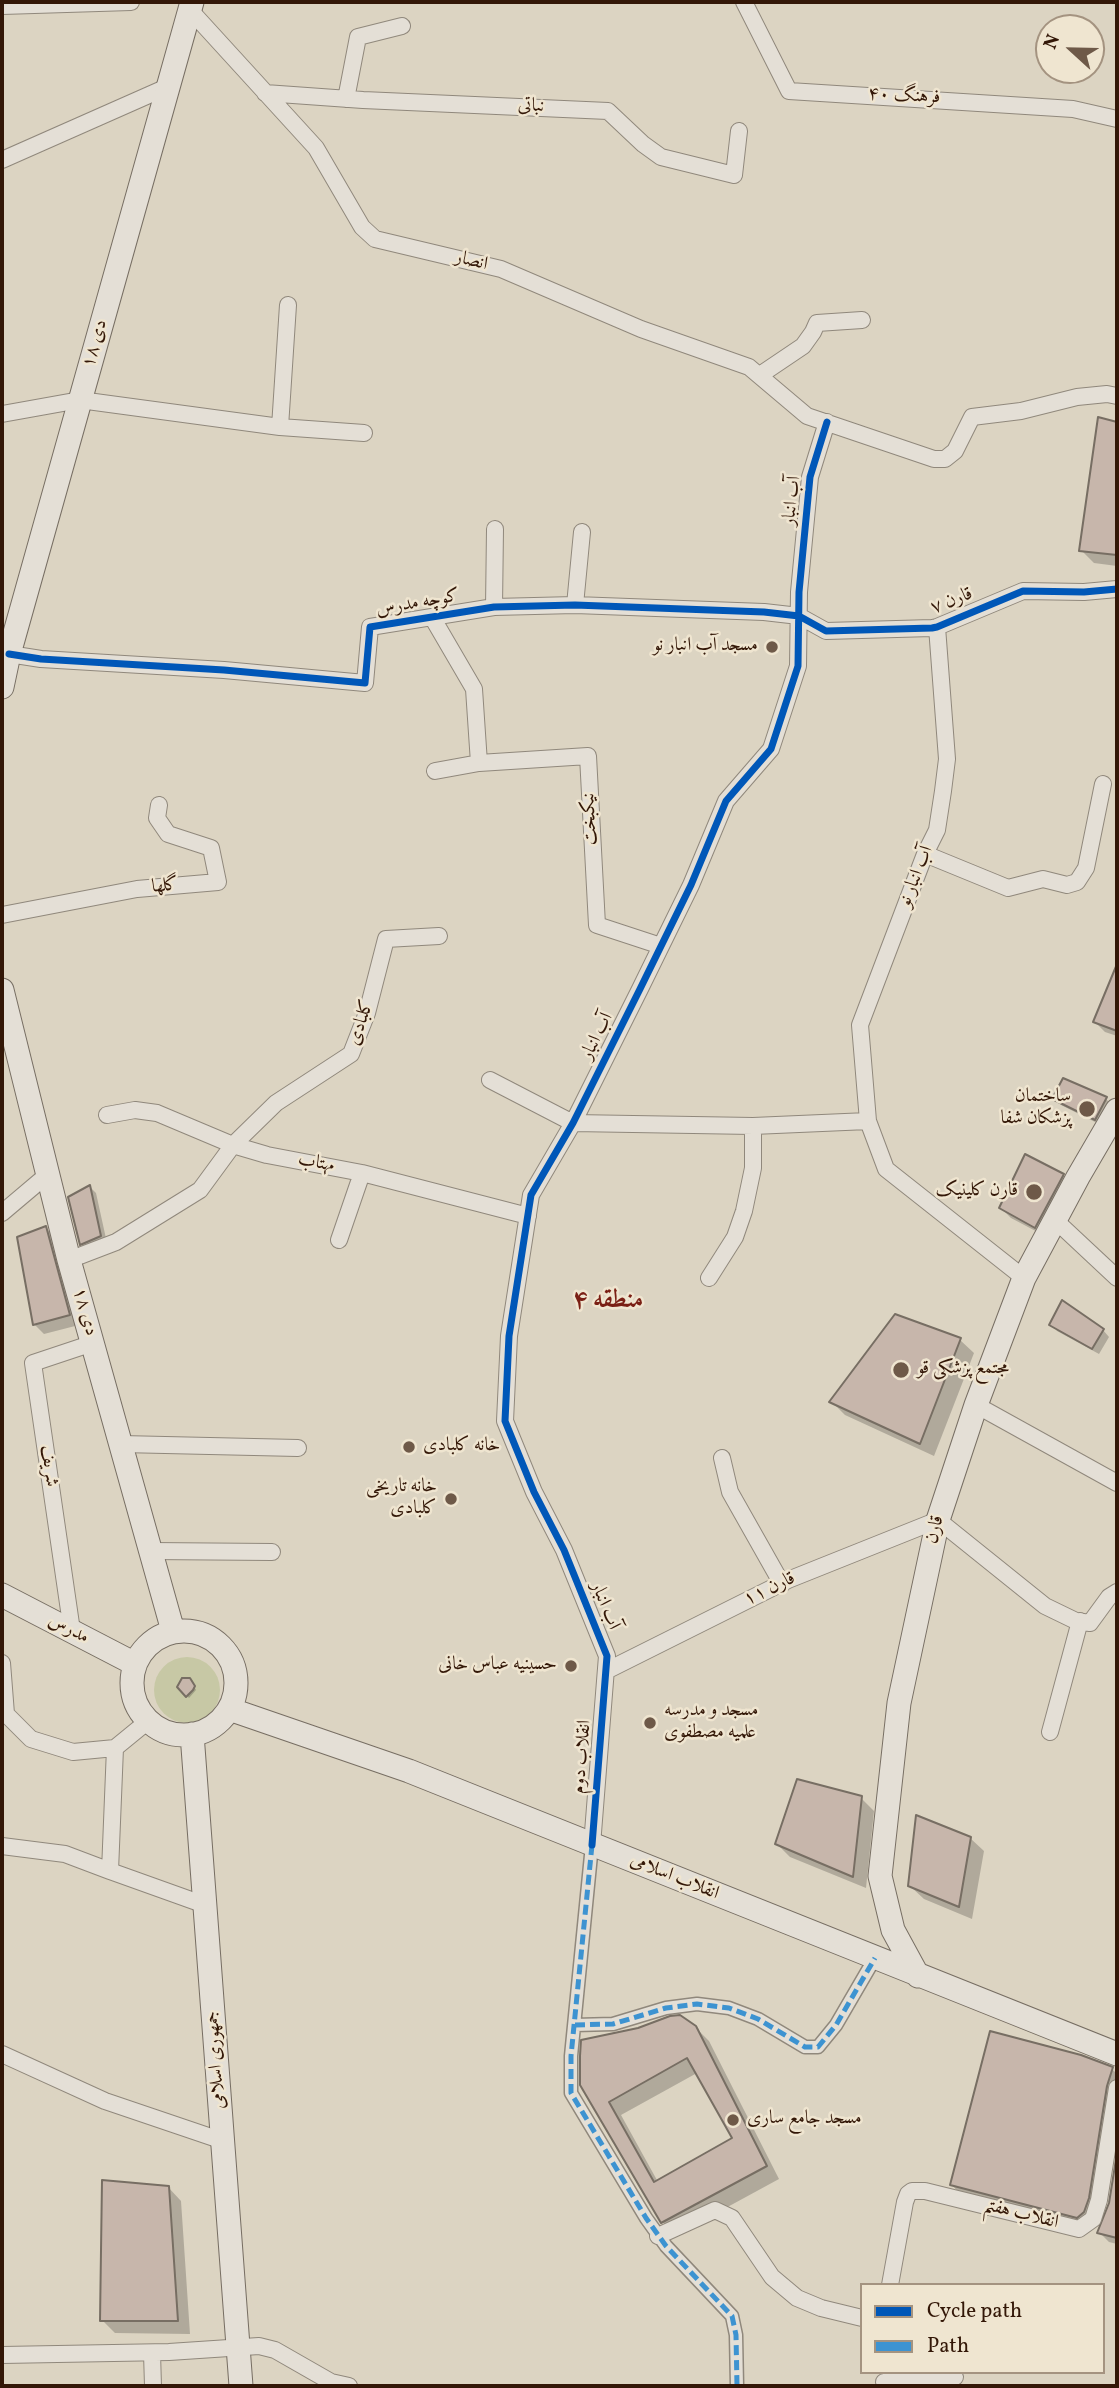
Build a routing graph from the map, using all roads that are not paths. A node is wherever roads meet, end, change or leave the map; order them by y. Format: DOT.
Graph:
graph roads {
  1 [pos="131,2"];
  2 [pos="744,2"];
  3 [pos="25,4"];
  4 [pos="2,6"];
  5 [pos="191,6"];
  6 [pos="402,26"];
  7 [pos="167,87"];
  8 [pos="265,93"];
  9 [pos="346,99"];
  10 [pos="1117,119"];
  11 [pos="739,131"];
  12 [pos="2,160"];
  13 [pos="288,305"];
  14 [pos="862,320"];
  15 [pos="760,375"];
  16 [pos="1117,396"];
  17 [pos="80,400"];
  18 [pos="2,414"];
  19 [pos="827,422"];
  20 [pos="280,427"];
  21 [pos="364,433"];
  22 [pos="495,529"];
  23 [pos="582,532"];
  24 [pos="1117,589"];
  25 [pos="575,605"];
  26 [pos="494,607"];
  27 [pos="799,616"];
  28 [pos="432,617"];
  29 [pos="937,627"];
  30 [pos="5,654"];
  31 [pos="2,687"];
  32 [pos="479,763"];
  33 [pos="435,771"];
  34 [pos="1103,784"];
  35 [pos="159,805"];
  36 [pos="926,854"];
  37 [pos="2,915"];
  38 [pos="439,936"];
  39 [pos="661,946"];
  40 [pos="3,999"];
  41 [pos="490,1080"];
  42 [pos="107,1115"];
  43 [pos="869,1121"];
  44 [pos="1114,1122"];
  45 [pos="573,1123"];
  46 [pos="752,1126"];
  47 [pos="233,1145"];
  48 [pos="362,1173"];
  49 [pos="47,1175"];
  50 [pos="2,1213"];
  51 [pos="528,1216"];
  52 [pos="1055,1220"];
  53 [pos="340,1240"];
  54 [pos="69,1260"];
  55 [pos="709,1278"];
  56 [pos="1024,1278"];
  57 [pos="1117,1278"];
  58 [pos="93,1343"];
  59 [pos="976,1405"];
  60 [pos="121,1444"];
  61 [pos="298,1448"];
  62 [pos="722,1458"];
  63 [pos="1117,1483"];
  64 [pos="938,1520"];
  65 [pos="150,1551"];
  66 [pos="272,1552"];
  67 [pos="782,1584"];
  68 [pos="1117,1592"];
  69 [pos="2,1595"];
  70 [pos="1080,1621"];
  71 [pos="72,1631"];
  72 [pos="173,1632"];
  73 [pos="2,1662"];
  74 [pos="135,1664"];
  75 [pos="606,1671"];
  76 [pos="229,1709"];
  77 [pos="148,1721"];
  78 [pos="1050,1732"];
  79 [pos="192,1734"];
  80 [pos="114,1748"];
  81 [pos="592,1845"];
  82 [pos="2,1846"];
  83 [pos="110,1871"];
  84 [pos="205,1905"];
  85 [pos="875,1958"];
  86 [pos="918,1976"];
  87 [pos="575,2025"];
  88 [pos="2,2054"];
  89 [pos="1117,2054"];
  90 [pos="1117,2088"];
  91 [pos="223,2141"];
  92 [pos="659,2236"];
  93 [pos="890,2283"];
  94 [pos="860,2318"];
  95 [pos="238,2349"];
  96 [pos="152,2353"];
  97 [pos="2,2355"];
  98 [pos="955,2377"];
  99 [pos="884,2380"];
  100 [pos="153,2386"];
  101 [pos="241,2386"];
  102 [pos="349,2386"];
  103 [pos="737,2386"];
  1 -- 3 [label="street"];
  2 -- 10 [label="street, فرهنگ ۴۰"];
  3 -- 4 [label="street"];
  5 -- 7 [label="main road, ۱۸ دی"];
  5 -- 8 [label="street, انصار"];
  6 -- 9 [label="street"];
  7 -- 12 [label="street"];
  7 -- 17 [label="main road, ۱۸ دی"];
  8 -- 9 [label="street, نباتی"];
  8 -- 15 [label="street, انصار"];
  9 -- 11 [label="street, نباتی"];
  13 -- 20 [label="street"];
  14 -- 15 [label="street"];
  15 -- 19 [label="street, انصار"];
  16 -- 19 [label="street, انصار"];
  17 -- 18 [label="street"];
  17 -- 20 [label="street"];
  17 -- 30 [label="main road, ۱۸ دی"];
  19 -- 27 [label="street, آب انبار"];
  20 -- 21 [label="street"];
  22 -- 26 [label="street"];
  23 -- 25 [label="street"];
  24 -- 29 [label="street, قارن ٧"];
  25 -- 26 [label="street, کوچه مدرس"];
  25 -- 27 [label="street, کوچه مدرس"];
  26 -- 28 [label="street, کوچه مدرس"];
  27 -- 29 [label="street, قارن ٧"];
  27 -- 39 [label="street, آب انبار"];
  28 -- 30 [label="street, کوچه مدرس"];
  28 -- 32 [label="street"];
  29 -- 36 [label="street, آب انبار نو"];
  30 -- 31 [label="main road, ۱۸ دی"];
  32 -- 33 [label="street"];
  32 -- 39 [label="street, نیکبخت"];
  34 -- 36 [label="street"];
  35 -- 37 [label="street, گلها"];
  36 -- 43 [label="street, آب انبار نو"];
  38 -- 47 [label="street, کلبادی"];
  39 -- 45 [label="street, آب انبار"];
  40 -- 49 [label="main road, ۱۸ دی"];
  41 -- 45 [label="street"];
  42 -- 47 [label="street, مهتاب"];
  43 -- 46 [label="street"];
  43 -- 56 [label="street, آب انبار نو"];
  44 -- 52 [label="main road, قارن"];
  45 -- 46 [label="street"];
  45 -- 51 [label="street, آب انبار"];
  46 -- 55 [label="street"];
  47 -- 48 [label="street, مهتاب"];
  47 -- 54 [label="street"];
  48 -- 51 [label="street, مهتاب"];
  48 -- 53 [label="street"];
  49 -- 50 [label="street"];
  49 -- 54 [label="main road, ۱۸ دی"];
  51 -- 75 [label="street, آب انبار"];
  52 -- 56 [label="main road, قارن"];
  52 -- 57 [label="street"];
  54 -- 58 [label="main road, ۱۸ دی"];
  56 -- 59 [label="main road, قارن"];
  58 -- 60 [label="main road, ۱۸ دی"];
  58 -- 71 [label="street, شریف"];
  59 -- 63 [label="street"];
  59 -- 64 [label="main road, قارن"];
  60 -- 61 [label="street"];
  60 -- 65 [label="main road, ۱۸ دی"];
  62 -- 67 [label="street"];
  64 -- 67 [label="street, قارن ۱۱"];
  64 -- 70 [label="street"];
  64 -- 86 [label="main road, قارن"];
  65 -- 66 [label="street"];
  65 -- 72 [label="main road, ۱۸ دی"];
  67 -- 75 [label="street, قارن ۱۱"];
  68 -- 70 [label="street"];
  69 -- 71 [label="main road, مدرس"];
  70 -- 78 [label="street"];
  71 -- 74 [label="main road, مدرس"];
  72 -- 74 [label="main road"];
  72 -- 76 [label="main road"];
  73 -- 80 [label="street"];
  74 -- 77 [label="main road"];
  75 -- 81 [label="street, انقلاب دوم"];
  76 -- 79 [label="main road"];
  76 -- 81 [label="main road, انقلاب اسلامی"];
  77 -- 79 [label="main road"];
  77 -- 80 [label="street"];
  79 -- 84 [label="main road, جمهوری اسلامی"];
  80 -- 83 [label="street"];
  81 -- 85 [label="main road, انقلاب اسلامی"];
  81 -- 87 [label="street"];
  82 -- 83 [label="street"];
  83 -- 84 [label="street"];
  84 -- 91 [label="main road, جمهوری اسلامی"];
  85 -- 86 [label="main road, انقلاب اسلامی"];
  85 -- 87 [label="street"];
  86 -- 89 [label="main road, انقلاب اسلامی"];
  87 -- 92 [label="street"];
  88 -- 91 [label="street"];
  90 -- 93 [label="street, انقلاب هفتم"];
  91 -- 95 [label="main road, جمهوری اسلامی"];
  92 -- 94 [label="street"];
  92 -- 103 [label="street"];
  95 -- 96 [label="street"];
  95 -- 101 [label="main road, جمهوری اسلامی"];
  95 -- 102 [label="street"];
  96 -- 97 [label="street"];
  96 -- 100 [label="street"];
  98 -- 99 [label="street"];
}
